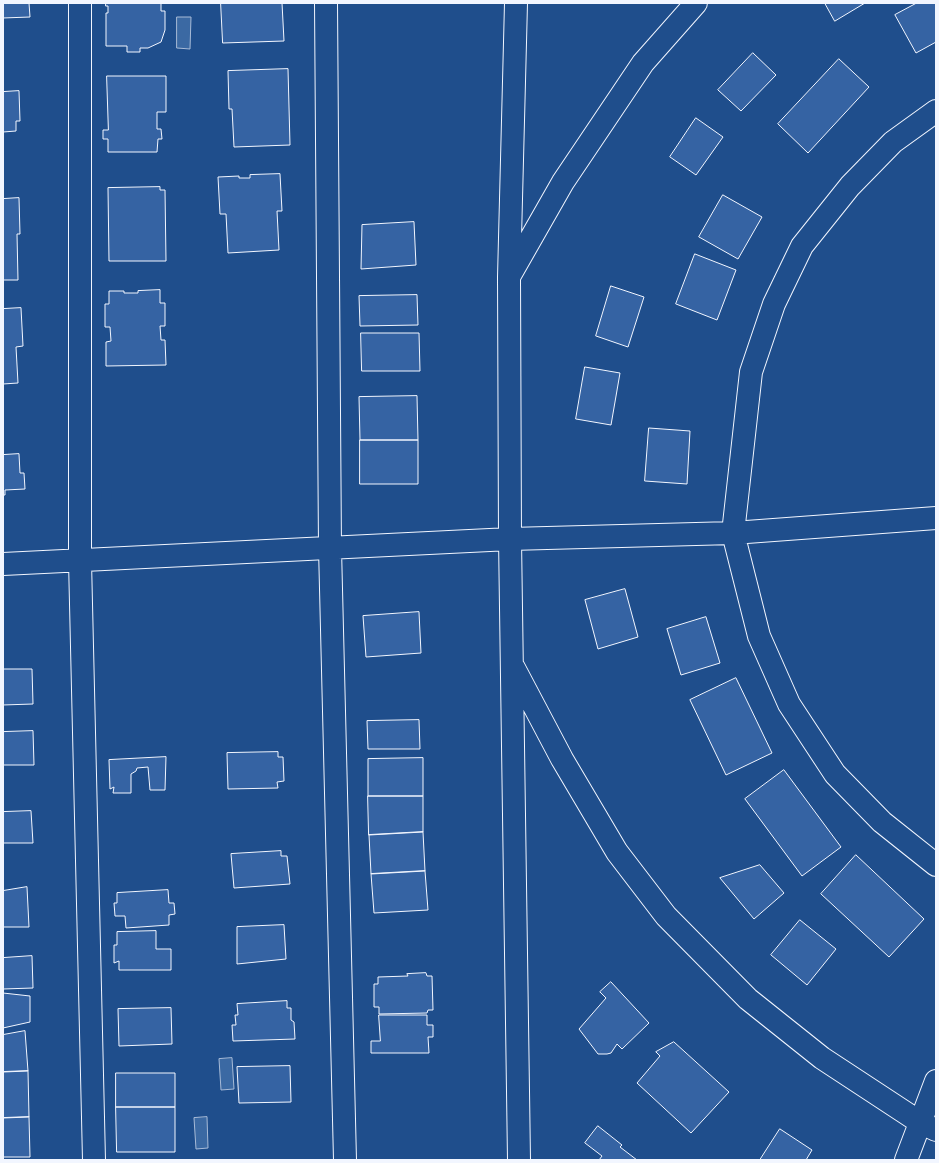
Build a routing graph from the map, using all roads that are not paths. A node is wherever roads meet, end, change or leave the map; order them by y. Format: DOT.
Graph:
graph roads {
  1 [pos="80,3"];
  2 [pos="326,3"];
  3 [pos="516,3"];
  4 [pos="696,3"];
  5 [pos="936,111"];
  6 [pos="509,277"];
  7 [pos="936,518"];
  8 [pos="732,533"];
  9 [pos="510,539"];
  10 [pos="330,548"];
  11 [pos="80,561"];
  12 [pos="3,564"];
  13 [pos="512,664"];
  14 [pos="936,865"];
  15 [pos="936,1081"];
  16 [pos="929,1126"];
  17 [pos="94,1160"];
  18 [pos="345,1160"];
  19 [pos="519,1160"];
  20 [pos="906,1160"];
  1 -- 11 [label="street"];
  2 -- 10 [label="street"];
  3 -- 6 [label="street"];
  4 -- 6 [label="street"];
  5 -- 8 [label="street"];
  6 -- 9 [label="street"];
  7 -- 8 [label="street"];
  8 -- 9 [label="street"];
  8 -- 14 [label="street"];
  9 -- 10 [label="street"];
  9 -- 13 [label="street"];
  10 -- 11 [label="street"];
  10 -- 18 [label="street"];
  11 -- 12 [label="street"];
  11 -- 17 [label="street"];
  13 -- 16 [label="street"];
  13 -- 19 [label="street"];
  15 -- 16 [label="street"];
  16 -- 20 [label="street"];
}
